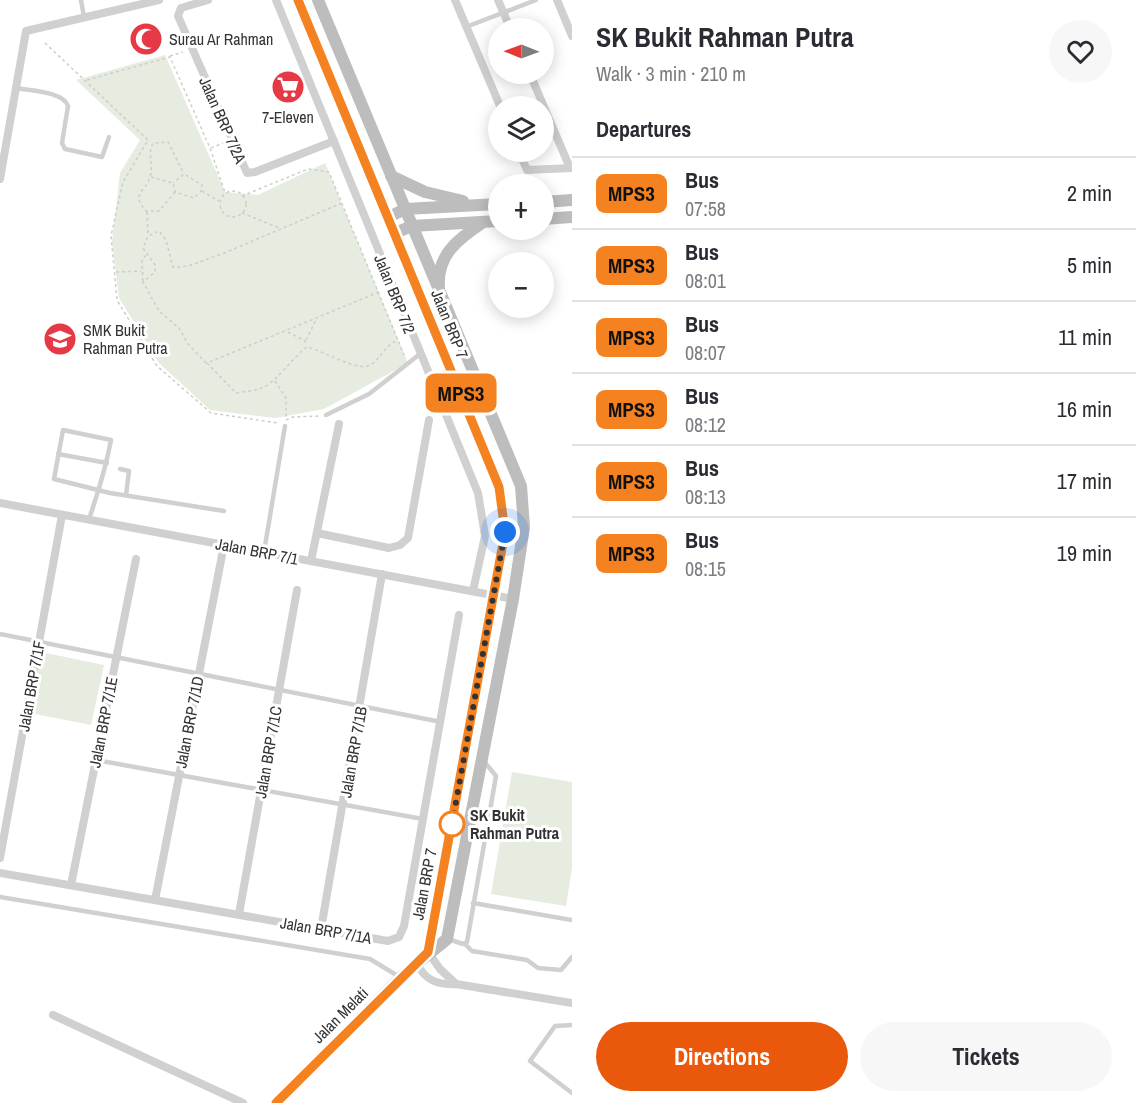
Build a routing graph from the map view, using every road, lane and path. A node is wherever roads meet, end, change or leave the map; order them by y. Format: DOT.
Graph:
graph roads {
  1 [pos="81,0"];
  2 [pos="159,0"];
  3 [pos="208,0"];
  4 [pos="276,0"];
  5 [pos="298,0"];
  6 [pos="318,0"];
  7 [pos="455,0"];
  8 [pos="498,0"];
  9 [pos="536,0"];
  10 [pos="557,0"];
  11 [pos="504,12"];
  12 [pos="84,17"];
  13 [pos="506,18"];
  14 [pos="466,27"];
  15 [pos="572,36"];
  16 [pos="45,43"];
  17 [pos="192,49"];
  18 [pos="170,57"];
  19 [pos="86,81"];
  20 [pos="534,84"];
  21 [pos="16,88"];
  22 [pos="496,96"];
  23 [pos="109,137"];
  24 [pos="148,140"];
  25 [pos="231,141"];
  26 [pos="334,141"];
  27 [pos="153,143"];
  28 [pos="210,148"];
  29 [pos="523,162"];
  30 [pos="571,168"];
  31 [pos="184,174"];
  32 [pos="391,176"];
  33 [pos="150,177"];
  34 [pos="0,179"];
  35 [pos="173,183"];
  36 [pos="201,191"];
  37 [pos="175,192"];
  38 [pos="225,193"];
  39 [pos="242,196"];
  40 [pos="572,200"];
  41 [pos="554,201"];
  42 [pos="219,202"];
  43 [pos="342,203"];
  44 [pos="488,203"];
  45 [pos="488,204"];
  46 [pos="405,209"];
  47 [pos="146,211"];
  48 [pos="242,213"];
  49 [pos="389,217"];
  50 [pos="572,217"];
  51 [pos="554,218"];
  52 [pos="483,222"];
  53 [pos="488,222"];
  54 [pos="412,226"];
  55 [pos="281,229"];
  56 [pos="395,233"];
  57 [pos="148,236"];
  58 [pos="146,255"];
  59 [pos="142,271"];
  60 [pos="114,272"];
  61 [pos="143,282"];
  62 [pos="439,289"];
  63 [pos="379,292"];
  64 [pos="316,319"];
  65 [pos="286,331"];
  66 [pos="398,340"];
  67 [pos="305,341"];
  68 [pos="307,347"];
  69 [pos="420,354"];
  70 [pos="207,363"];
  71 [pos="408,364"];
  72 [pos="274,380"];
  73 [pos="326,415"];
  74 [pos="429,420"];
  75 [pos="285,423"];
  76 [pos="339,424"];
  77 [pos="58,454"];
  78 [pos="107,463"];
  79 [pos="120,469"];
  80 [pos="99,489"];
  81 [pos="126,495"];
  82 [pos="0,503"];
  83 [pos="224,511"];
  84 [pos="62,515"];
  85 [pos="89,519"];
  86 [pos="317,533"];
  87 [pos="224,545"];
  88 [pos="264,552"];
  89 [pos="136,559"];
  90 [pos="311,561"];
  91 [pos="382,574"];
  92 [pos="297,590"];
  93 [pos="473,591"];
  94 [pos="493,595"];
  95 [pos="513,599"];
  96 [pos="459,615"];
  97 [pos="0,634"];
  98 [pos="39,642"];
  99 [pos="116,657"];
  100 [pos="198,674"];
  101 [pos="279,690"];
  102 [pos="361,706"];
  103 [pos="441,722"];
  104 [pos="96,760"];
  105 [pos="483,760"];
  106 [pos="179,775"];
  107 [pos="261,790"];
  108 [pos="344,805"];
  109 [pos="423,819"];
  110 [pos="0,858"];
  111 [pos="0,873"];
  112 [pos="71,885"];
  113 [pos="0,897"];
  114 [pos="155,900"];
  115 [pos="473,903"];
  116 [pos="239,914"];
  117 [pos="572,920"];
  118 [pos="321,929"];
  119 [pos="447,939"];
  120 [pos="465,944"];
  121 [pos="428,952"];
  122 [pos="572,957"];
  123 [pos="417,964"];
  124 [pos="401,977"];
  125 [pos="456,984"];
  126 [pos="572,1003"];
  127 [pos="53,1015"];
  128 [pos="572,1025"];
  129 [pos="572,1093"];
  130 [pos="243,1103"];
  131 [pos="276,1103"];
  1 -- 12 [label="lane"];
  2 -- 12 [label="street"];
  3 -- 17 [label="street, Jalan BRP 7/2A"];
  4 -- 26 [label="street, Jalan BRP 7/2"];
  5 -- 49 [label="main road, Jalan BRP 7"];
  6 -- 32 [label="main road, Jalan BRP 7"];
  7 -- 14 [label="street"];
  8 -- 11 [label="street"];
  9 -- 11 [label="lane"];
  10 -- 15 [label="street"];
  11 -- 13 [label="street"];
  11 -- 14 [label="lane"];
  12 -- 21 [label="street"];
  14 -- 22 [label="street"];
  16 -- 19 [label="path"];
  17 -- 18 [label="path"];
  17 -- 25 [label="street, Jalan BRP 7/2A"];
  18 -- 19 [label="path"];
  18 -- 28 [label="path"];
  19 -- 24 [label="path"];
  20 -- 30 [label="street"];
  21 -- 23 [label="lane"];
  21 -- 34 [label="street"];
  24 -- 27 [label="path"];
  24 -- 60 [label="path"];
  25 -- 26 [label="street, Jalan BRP 7/2A"];
  25 -- 28 [label="path"];
  26 -- 69 [label="street, Jalan BRP 7/2"];
  27 -- 31 [label="path"];
  27 -- 33 [label="path"];
  28 -- 38 [label="path"];
  29 -- 30 [label="street"];
  31 -- 35 [label="path"];
  31 -- 36 [label="path"];
  32 -- 44 [label="main road"];
  32 -- 46 [label="main road, Jalan BRP 7"];
  33 -- 35 [label="path"];
  33 -- 47 [label="path"];
  35 -- 37 [label="path"];
  36 -- 37 [label="path"];
  36 -- 42 [label="path"];
  37 -- 47 [label="path"];
  38 -- 39 [label="path"];
  38 -- 42 [label="path"];
  39 -- 43 [label="path"];
  39 -- 48 [label="path"];
  40 -- 41 [label="main road"];
  42 -- 48 [label="path"];
  43 -- 55 [label="path"];
  43 -- 63 [label="path"];
  45 -- 46 [label="main road"];
  46 -- 49 [label="main road"];
  46 -- 54 [label="main road, Jalan BRP 7"];
  47 -- 57 [label="path"];
  48 -- 55 [label="path"];
  49 -- 56 [label="main road, Jalan BRP 7"];
  50 -- 51 [label="main road"];
  52 -- 53 [label="main road"];
  52 -- 54 [label="main road"];
  52 -- 62 [label="main road"];
  54 -- 56 [label="main road"];
  54 -- 62 [label="main road, Jalan BRP 7"];
  55 -- 57 [label="path"];
  56 -- 94 [label="main road, Jalan BRP 7"];
  57 -- 58 [label="path"];
  58 -- 59 [label="path"];
  58 -- 61 [label="path"];
  59 -- 60 [label="path"];
  59 -- 61 [label="path"];
  60 -- 75 [label="path"];
  61 -- 70 [label="path"];
  62 -- 95 [label="main road, Jalan BRP 7"];
  63 -- 64 [label="path"];
  63 -- 66 [label="path"];
  64 -- 65 [label="path"];
  64 -- 67 [label="path"];
  65 -- 67 [label="path"];
  65 -- 70 [label="path"];
  66 -- 68 [label="path"];
  66 -- 71 [label="path"];
  67 -- 68 [label="path"];
  68 -- 72 [label="path"];
  69 -- 71 [label="lane"];
  69 -- 93 [label="street, Jalan BRP 7/2"];
  70 -- 72 [label="path"];
  71 -- 73 [label="lane"];
  72 -- 75 [label="path"];
  73 -- 75 [label="path"];
  74 -- 86 [label="street"];
  75 -- 88 [label="lane"];
  76 -- 86 [label="street"];
  77 -- 78 [label="lane"];
  77 -- 78 [label="lane"];
  77 -- 80 [label="lane"];
  78 -- 80 [label="lane"];
  79 -- 81 [label="lane"];
  80 -- 81 [label="lane"];
  80 -- 85 [label="lane"];
  81 -- 83 [label="lane"];
  82 -- 84 [label="street, Jalan BRP 7/1"];
  84 -- 85 [label="street, Jalan BRP 7/1"];
  84 -- 98 [label="street, Jalan BRP 7/1F"];
  85 -- 87 [label="street, Jalan BRP 7/1"];
  86 -- 90 [label="street"];
  87 -- 88 [label="street, Jalan BRP 7/1"];
  87 -- 100 [label="street, Jalan BRP 7/1D"];
  88 -- 90 [label="street, Jalan BRP 7/1"];
  89 -- 99 [label="street, Jalan BRP 7/1E"];
  90 -- 91 [label="street, Jalan BRP 7/1"];
  91 -- 93 [label="street, Jalan BRP 7/1"];
  91 -- 102 [label="street, Jalan BRP 7/1B"];
  92 -- 101 [label="street, Jalan BRP 7/1C"];
  93 -- 94 [label="street, Jalan BRP 7/1"];
  94 -- 95 [label="street, Jalan BRP 7/1"];
  94 -- 121 [label="main road, Jalan BRP 7"];
  95 -- 105 [label="main road, Jalan BRP 7"];
  96 -- 103 [label="street, Jalan BRP 7/1A"];
  97 -- 98 [label="lane"];
  98 -- 99 [label="lane"];
  98 -- 110 [label="street, Jalan BRP 7/1F"];
  99 -- 100 [label="lane"];
  99 -- 104 [label="street, Jalan BRP 7/1E"];
  100 -- 101 [label="lane"];
  100 -- 106 [label="street, Jalan BRP 7/1D"];
  101 -- 102 [label="lane"];
  101 -- 107 [label="street, Jalan BRP 7/1C"];
  102 -- 103 [label="lane"];
  102 -- 108 [label="street, Jalan BRP 7/1B"];
  103 -- 109 [label="street, Jalan BRP 7/1A"];
  104 -- 106 [label="lane"];
  104 -- 112 [label="street, Jalan BRP 7/1E"];
  105 -- 115 [label="lane"];
  105 -- 119 [label="main road, Jalan BRP 7"];
  106 -- 107 [label="lane"];
  106 -- 114 [label="street, Jalan BRP 7/1D"];
  107 -- 108 [label="lane"];
  107 -- 116 [label="street, Jalan BRP 7/1C"];
  108 -- 109 [label="lane"];
  108 -- 118 [label="street, Jalan BRP 7/1B"];
  109 -- 118 [label="street, Jalan BRP 7/1A"];
  111 -- 112 [label="street, Jalan BRP 7/1A"];
  112 -- 114 [label="street, Jalan BRP 7/1A"];
  113 -- 124 [label="lane"];
  114 -- 116 [label="street, Jalan BRP 7/1A"];
  115 -- 117 [label="lane"];
  115 -- 120 [label="lane"];
  116 -- 118 [label="street, Jalan BRP 7/1A"];
  119 -- 120 [label="lane"];
  119 -- 121 [label="main road"];
  120 -- 122 [label="lane"];
  121 -- 123 [label="main road, Jalan Melati"];
  121 -- 125 [label="street"];
  123 -- 124 [label="main road, Jalan Melati"];
  123 -- 125 [label="street"];
  124 -- 131 [label="main road, Jalan Melati"];
  125 -- 126 [label="street"];
  127 -- 130 [label="street"];
  128 -- 129 [label="lane"];
}
